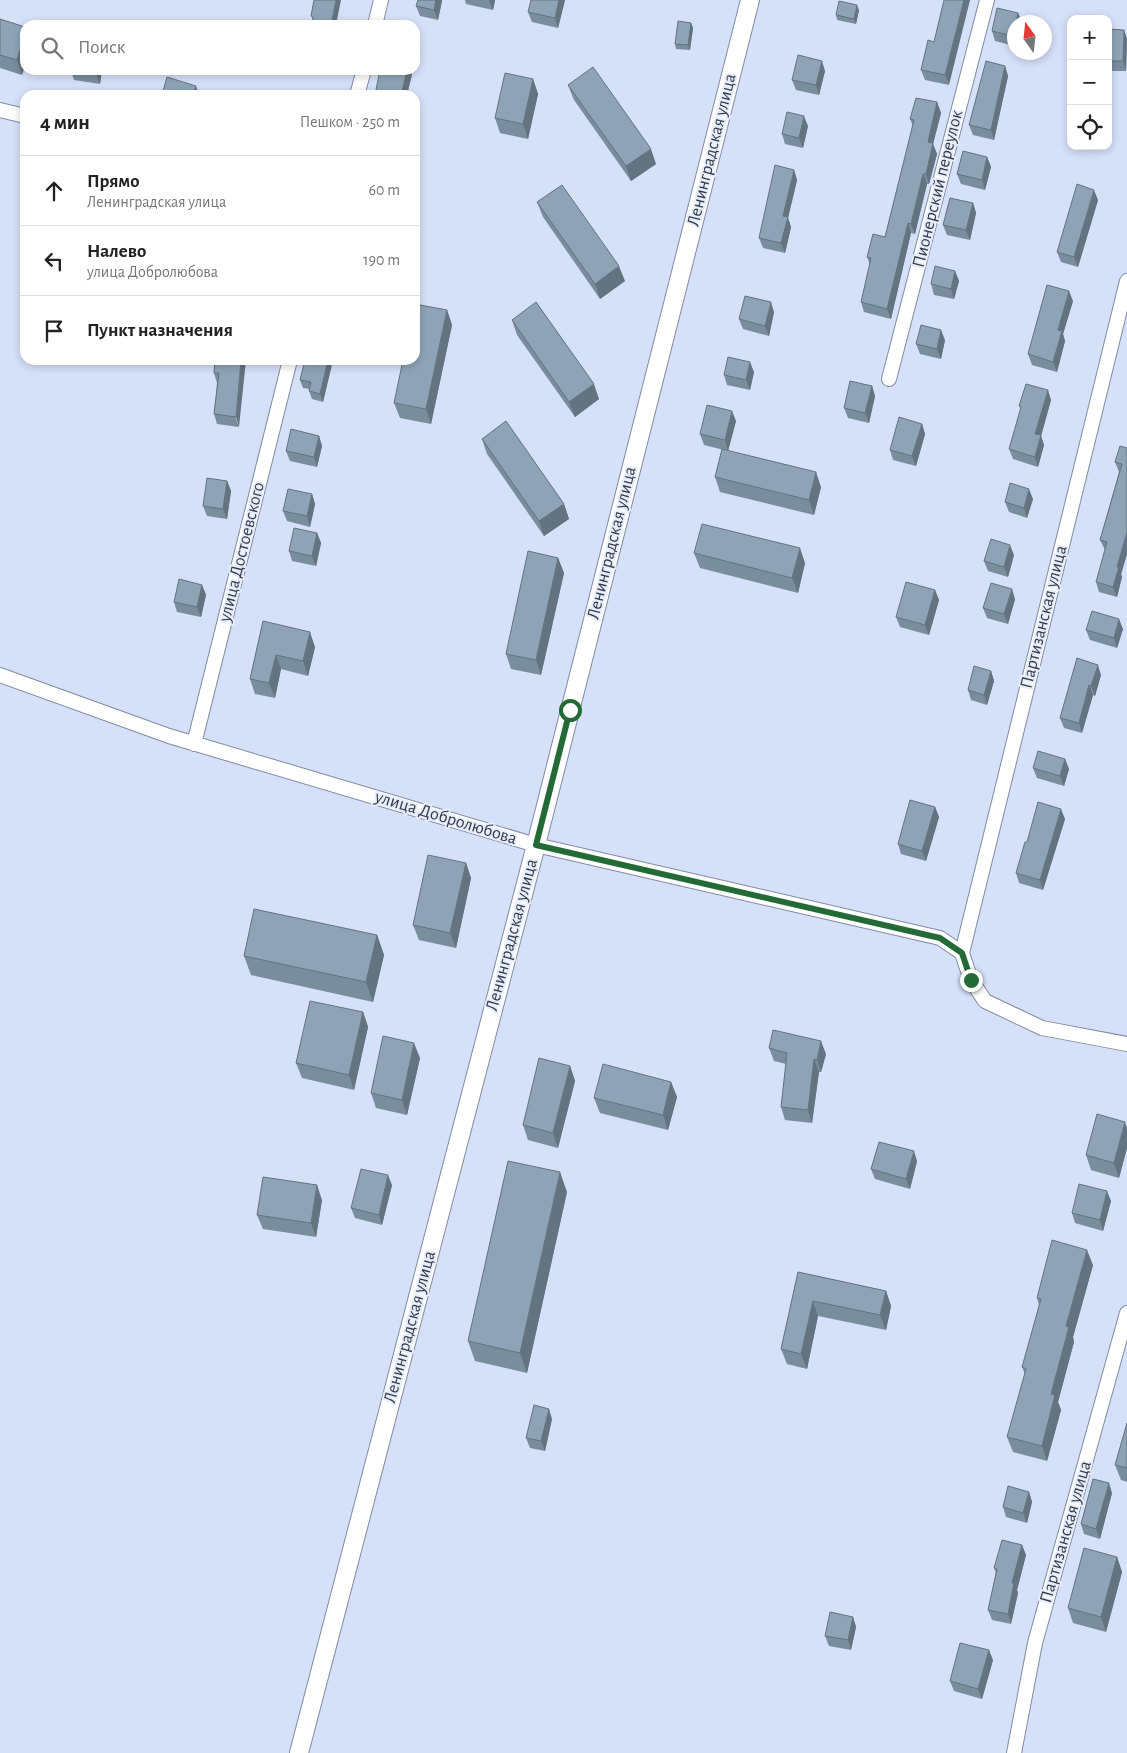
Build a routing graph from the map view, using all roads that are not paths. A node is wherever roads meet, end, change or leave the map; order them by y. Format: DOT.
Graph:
graph roads {
  1 [pos="381,0"];
  2 [pos="750,0"];
  3 [pos="987,0"];
  4 [pos="376,20"];
  5 [pos="363,75"];
  6 [pos="358,90"];
  7 [pos="0,110"];
  8 [pos="20,115"];
  9 [pos="1127,281"];
  10 [pos="289,365"];
  11 [pos="889,379"];
  12 [pos="0,675"];
  13 [pos="194,744"];
  14 [pos="536,845"];
  15 [pos="962,953"];
  16 [pos="1127,1044"];
  17 [pos="1127,1312"];
  18 [pos="299,1753"];
  19 [pos="1014,1753"];
  1 -- 4 [label="street"];
  2 -- 14 [label="street, Ленинградская улица"];
  3 -- 11 [label="street, Пионерский переулок"];
  5 -- 6 [label="street"];
  7 -- 8 [label="street"];
  9 -- 15 [label="street, Партизанская улица"];
  10 -- 13 [label="street, улица Достоевского"];
  12 -- 13 [label="street, улица Добролюбова"];
  13 -- 14 [label="street, улица Добролюбова"];
  14 -- 15 [label="street, улица Добролюбова"];
  14 -- 18 [label="street, Ленинградская улица"];
  15 -- 16 [label="street"];
  17 -- 19 [label="street, Партизанская улица"];
}
